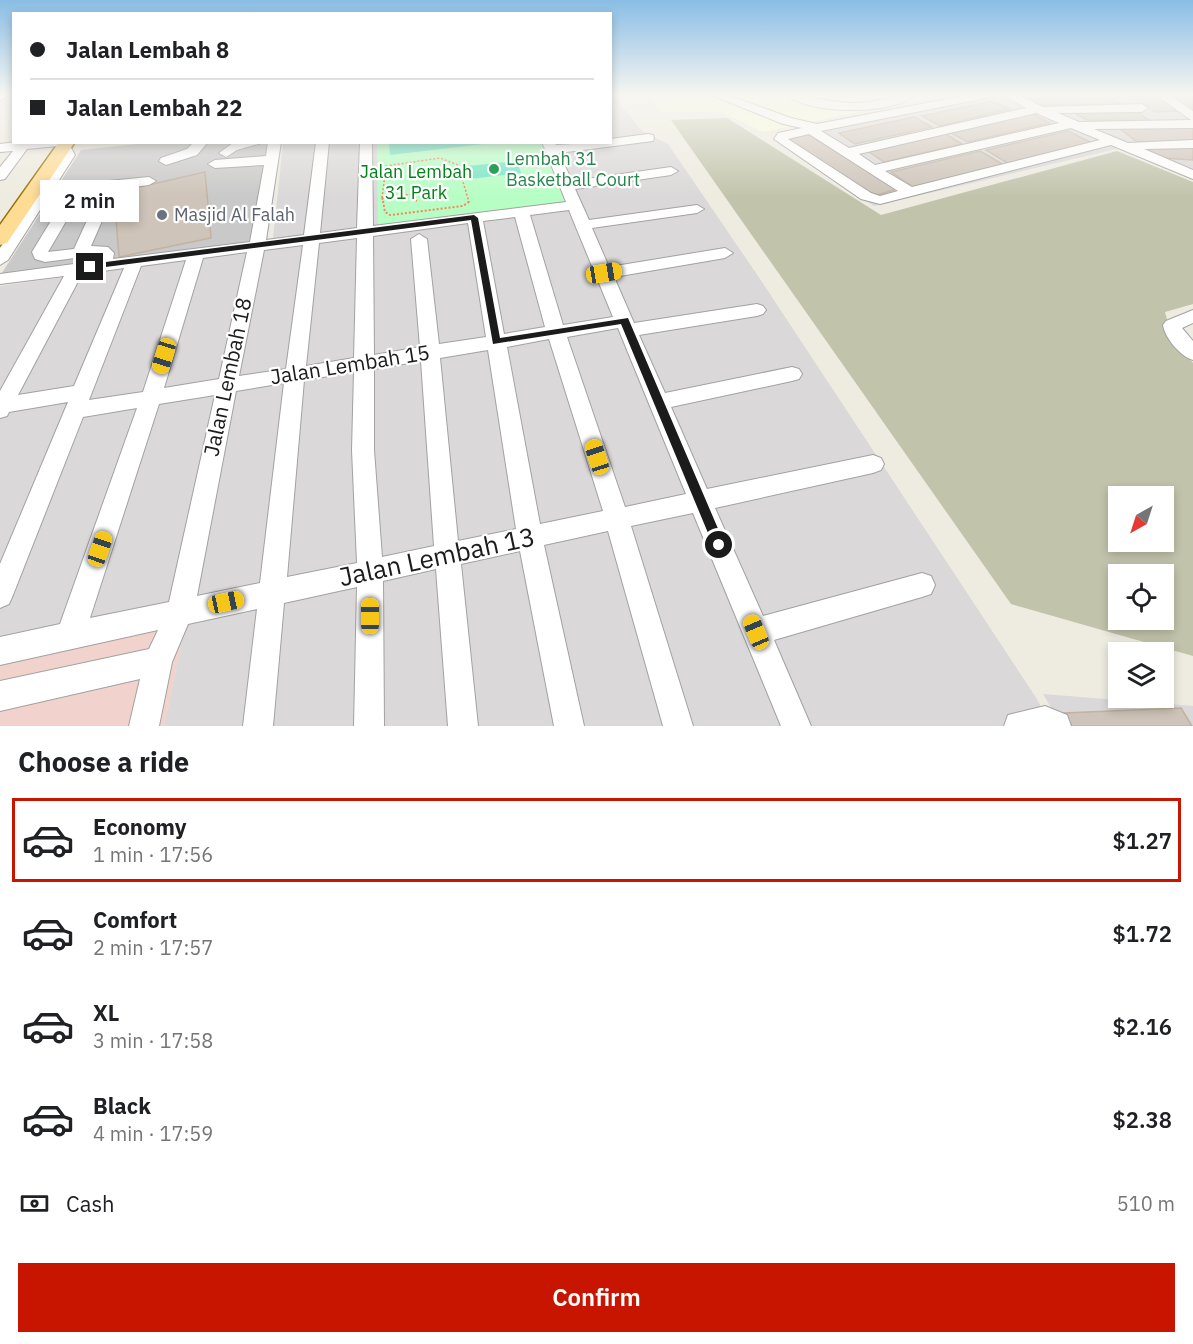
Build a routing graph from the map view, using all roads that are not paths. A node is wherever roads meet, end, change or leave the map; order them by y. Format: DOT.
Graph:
graph roads {
  1 [pos="816,129"];
  2 [pos="942,129"];
  3 [pos="960,129"];
  4 [pos="1051,129"];
  5 [pos="1084,129"];
  6 [pos="947,132"];
  7 [pos="648,138"];
  8 [pos="612,141"];
  9 [pos="1112,141"];
  10 [pos="25,144"];
  11 [pos="57,144"];
  12 [pos="57,144"];
  13 [pos="200,144"];
  14 [pos="249,144"];
  15 [pos="323,144"];
  16 [pos="366,144"];
  17 [pos="574,144"];
  18 [pos="1193,144"];
  19 [pos="550,146"];
  20 [pos="973,146"];
  21 [pos="1125,147"];
  22 [pos="0,148"];
  23 [pos="273,151"];
  24 [pos="226,153"];
  25 [pos="847,153"];
  26 [pos="166,161"];
  27 [pos="215,164"];
  28 [pos="1010,166"];
  29 [pos="1193,166"];
  30 [pos="1173,167"];
  31 [pos="874,169"];
  32 [pos="671,171"];
  33 [pos="1193,175"];
  34 [pos="0,176"];
  35 [pos="149,181"];
  36 [pos="110,185"];
  37 [pos="567,186"];
  38 [pos="908,191"];
  39 [pos="575,205"];
  40 [pos="697,209"];
  41 [pos="521,212"];
  42 [pos="0,214"];
  43 [pos="474,218"];
  44 [pos="584,225"];
  45 [pos="52,229"];
  46 [pos="365,230"];
  47 [pos="8,237"];
  48 [pos="314,237"];
  49 [pos="419,238"];
  50 [pos="256,245"];
  51 [pos="196,253"];
  52 [pos="725,253"];
  53 [pos="0,260"];
  54 [pos="78,260"];
  55 [pos="135,261"];
  56 [pos="604,273"];
  57 [pos="0,288"];
  58 [pos="757,310"];
  59 [pos="1188,317"];
  60 [pos="626,325"];
  61 [pos="556,332"];
  62 [pos="496,342"];
  63 [pos="431,353"];
  64 [pos="1193,353"];
  65 [pos="365,364"];
  66 [pos="295,374"];
  67 [pos="792,374"];
  68 [pos="226,384"];
  69 [pos="151,397"];
  70 [pos="79,401"];
  71 [pos="659,402"];
  72 [pos="1,407"];
  73 [pos="873,464"];
  74 [pos="701,501"];
  75 [pos="617,519"];
  76 [pos="530,537"];
  77 [pos="446,555"];
  78 [pos="370,572"];
  79 [pos="922,585"];
  80 [pos="273,592"];
  81 [pos="0,595"];
  82 [pos="180,612"];
  83 [pos="756,632"];
  84 [pos="70,636"];
  85 [pos="0,651"];
  86 [pos="158,662"];
  87 [pos="0,696"];
  88 [pos="144,726"];
  89 [pos="258,726"];
  90 [pos="369,726"];
  91 [pos="463,726"];
  92 [pos="569,726"];
  93 [pos="678,726"];
  94 [pos="796,726"];
  1 -- 25 [label="street"];
  1 -- 38 [label="street"];
  2 -- 6 [label="street"];
  3 -- 6 [label="street"];
  4 -- 20 [label="street"];
  5 -- 9 [label="street"];
  6 -- 20 [label="street"];
  6 -- 25 [label="street"];
  7 -- 8 [label="street"];
  9 -- 21 [label="street"];
  9 -- 28 [label="street"];
  10 -- 22 [label="street"];
  10 -- 34 [label="street"];
  11 -- 42 [label="main road"];
  12 -- 47 [label="main road"];
  13 -- 26 [label="street"];
  14 -- 24 [label="street"];
  15 -- 48 [label="street"];
  16 -- 46 [label="street"];
  17 -- 19 [label="street"];
  18 -- 21 [label="street"];
  19 -- 37 [label="street"];
  20 -- 28 [label="street"];
  20 -- 31 [label="street"];
  21 -- 30 [label="street"];
  23 -- 27 [label="street"];
  23 -- 50 [label="street, Jalan Lembah 18"];
  25 -- 31 [label="street"];
  28 -- 38 [label="street"];
  29 -- 30 [label="street"];
  30 -- 33 [label="street"];
  31 -- 38 [label="street"];
  32 -- 37 [label="street"];
  35 -- 36 [label="street"];
  36 -- 45 [label="street"];
  36 -- 54 [label="street"];
  37 -- 39 [label="street"];
  39 -- 41 [label="street"];
  39 -- 44 [label="street"];
  40 -- 44 [label="street"];
  41 -- 43 [label="street"];
  41 -- 61 [label="street"];
  43 -- 46 [label="street"];
  43 -- 62 [label="street"];
  44 -- 56 [label="street"];
  45 -- 47 [label="street"];
  45 -- 54 [label="street"];
  46 -- 48 [label="street"];
  46 -- 65 [label="street"];
  47 -- 53 [label="street"];
  48 -- 50 [label="street"];
  48 -- 66 [label="street"];
  49 -- 63 [label="street"];
  50 -- 51 [label="street"];
  50 -- 68 [label="street, Jalan Lembah 18"];
  51 -- 55 [label="street"];
  51 -- 69 [label="street"];
  52 -- 56 [label="street"];
  54 -- 55 [label="street"];
  54 -- 57 [label="street"];
  54 -- 72 [label="street"];
  55 -- 70 [label="street"];
  56 -- 60 [label="street"];
  58 -- 60 [label="street, Jalan Lembah 15"];
  59 -- 64 [label="street"];
  60 -- 61 [label="street, Jalan Lembah 15"];
  60 -- 71 [label="street"];
  61 -- 62 [label="street, Jalan Lembah 15"];
  61 -- 75 [label="street"];
  62 -- 63 [label="street, Jalan Lembah 15"];
  62 -- 76 [label="street"];
  63 -- 65 [label="street, Jalan Lembah 15"];
  63 -- 77 [label="street"];
  65 -- 66 [label="street, Jalan Lembah 15"];
  65 -- 78 [label="street"];
  66 -- 68 [label="street, Jalan Lembah 15"];
  66 -- 80 [label="street"];
  67 -- 71 [label="street"];
  68 -- 69 [label="street, Jalan Lembah 15"];
  68 -- 82 [label="street, Jalan Lembah 18"];
  69 -- 70 [label="street, Jalan Lembah 15"];
  69 -- 84 [label="street"];
  70 -- 72 [label="street, Jalan Lembah 15"];
  70 -- 81 [label="street"];
  71 -- 74 [label="street"];
  73 -- 74 [label="street, Jalan Lembah 13"];
  74 -- 75 [label="street, Jalan Lembah 13"];
  74 -- 83 [label="street"];
  75 -- 76 [label="street, Jalan Lembah 13"];
  75 -- 93 [label="street"];
  76 -- 77 [label="street, Jalan Lembah 13"];
  76 -- 92 [label="street"];
  77 -- 78 [label="street, Jalan Lembah 13"];
  77 -- 91 [label="street"];
  78 -- 80 [label="street, Jalan Lembah 13"];
  78 -- 90 [label="street"];
  79 -- 83 [label="street"];
  80 -- 82 [label="street, Jalan Lembah 13"];
  80 -- 89 [label="street"];
  82 -- 84 [label="street, Jalan Lembah 13"];
  82 -- 86 [label="street, Jalan Lembah 18"];
  83 -- 94 [label="street"];
  84 -- 85 [label="street, Jalan Lembah 13"];
  86 -- 87 [label="street"];
  86 -- 88 [label="street, Jalan Lembah 18"];
}
